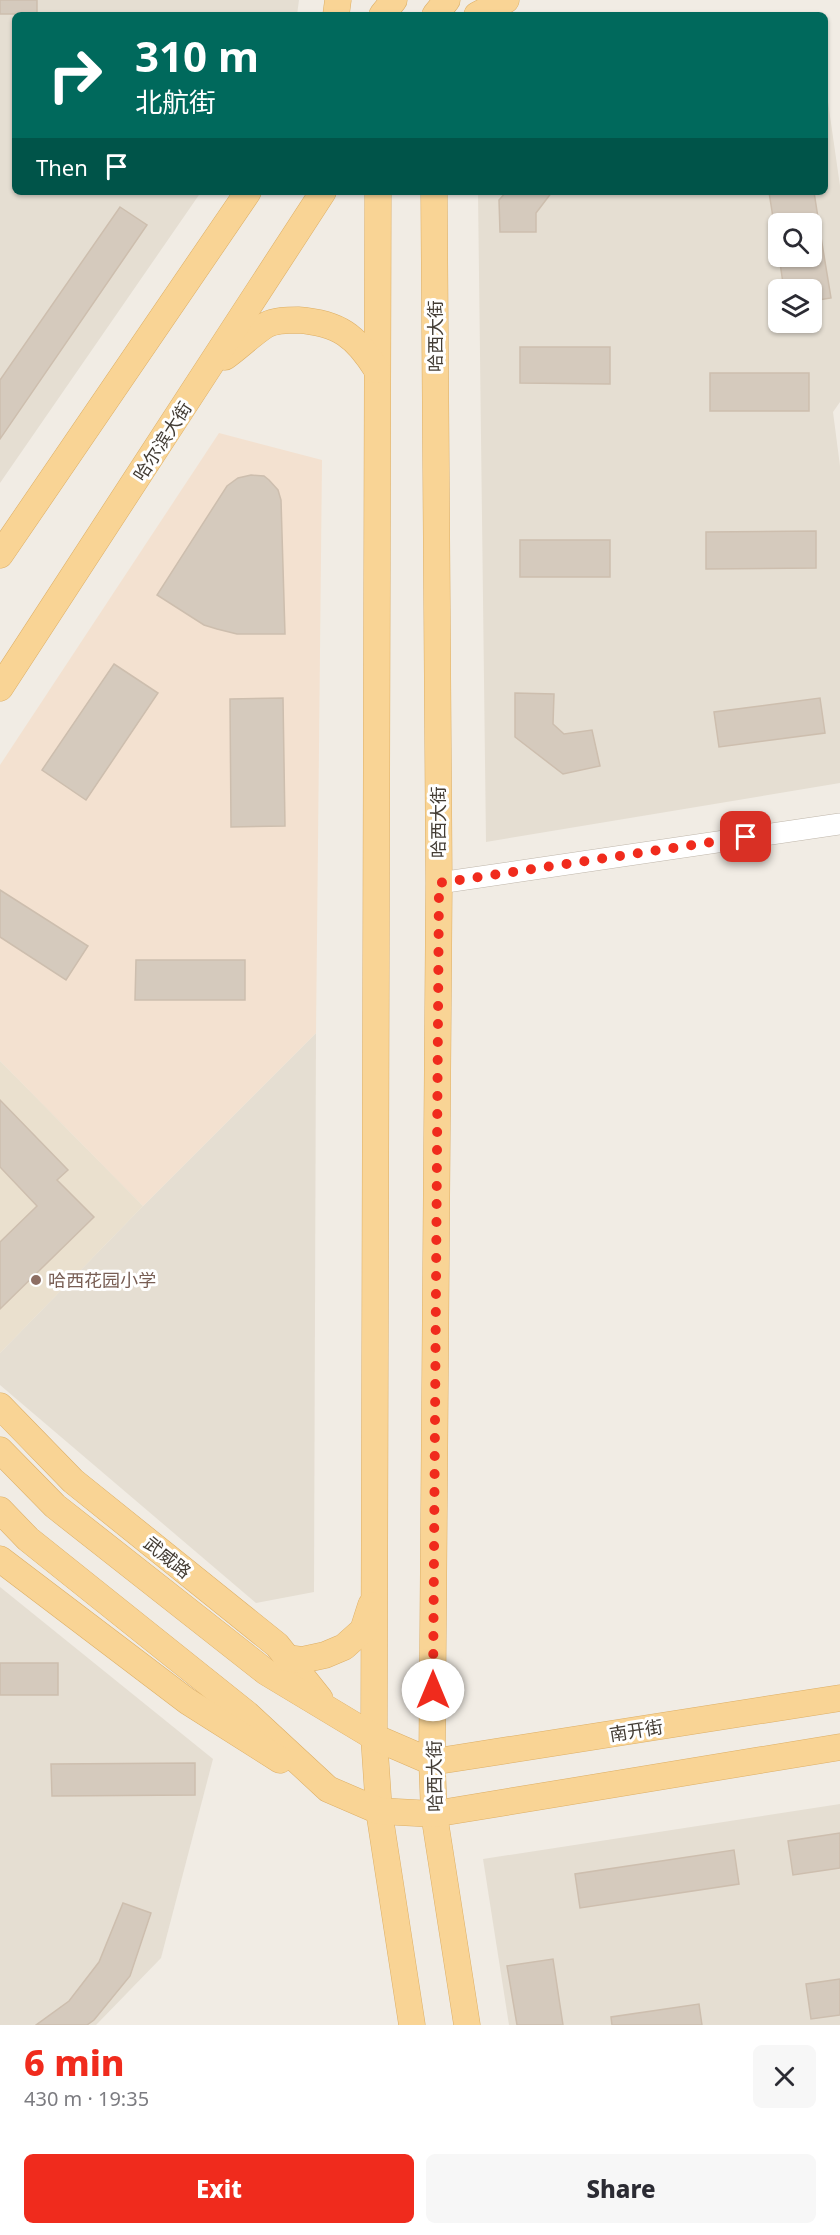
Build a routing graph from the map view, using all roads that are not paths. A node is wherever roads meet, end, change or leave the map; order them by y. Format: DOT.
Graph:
graph roads {
  1 [pos="447,0"];
  2 [pos="506,0"];
  3 [pos="437,12"];
  4 [pos="483,12"];
  5 [pos="246,195"];
  6 [pos="321,195"];
  7 [pos="378,195"];
  8 [pos="434,195"];
  9 [pos="209,370"];
  10 [pos="377,370"];
  11 [pos="0,555"];
  12 [pos="0,688"];
  13 [pos="840,824"];
  14 [pos="439,883"];
  15 [pos="0,1406"];
  16 [pos="0,1450"];
  17 [pos="0,1510"];
  18 [pos="0,1559"];
  19 [pos="374,1593"];
  20 [pos="287,1658"];
  21 [pos="840,1698"];
  22 [pos="331,1713"];
  23 [pos="374,1737"];
  24 [pos="840,1747"];
  25 [pos="432,1762"];
  26 [pos="328,1790"];
  27 [pos="379,1810"];
  28 [pos="434,1814"];
  29 [pos="412,2025"];
  30 [pos="467,2025"];
  1 -- 3 [label="main road"];
  2 -- 4 [label="main road"];
  5 -- 11 [label="main road"];
  6 -- 9 [label="main road, 哈尔滨大街"];
  7 -- 10 [label="main road"];
  8 -- 14 [label="main road, 哈西大街"];
  9 -- 10 [label="main road"];
  9 -- 12 [label="main road, 哈尔滨大街"];
  10 -- 19 [label="main road"];
  13 -- 14 [label="street"];
  14 -- 25 [label="main road, 哈西大街"];
  15 -- 20 [label="main road, 武威路"];
  16 -- 22 [label="main road, 武威路"];
  17 -- 26 [label="main road"];
  18 -- 26 [label="main road"];
  19 -- 20 [label="main road"];
  19 -- 23 [label="main road"];
  20 -- 22 [label="main road, 武威路"];
  21 -- 25 [label="main road, 南开街"];
  22 -- 23 [label="main road, 武威路"];
  23 -- 25 [label="main road, 武威路"];
  23 -- 27 [label="main road"];
  24 -- 28 [label="main road"];
  25 -- 28 [label="main road, 哈西大街"];
  26 -- 27 [label="main road"];
  27 -- 28 [label="main road"];
  27 -- 29 [label="main road"];
  28 -- 30 [label="main road, 哈西大街"];
}
